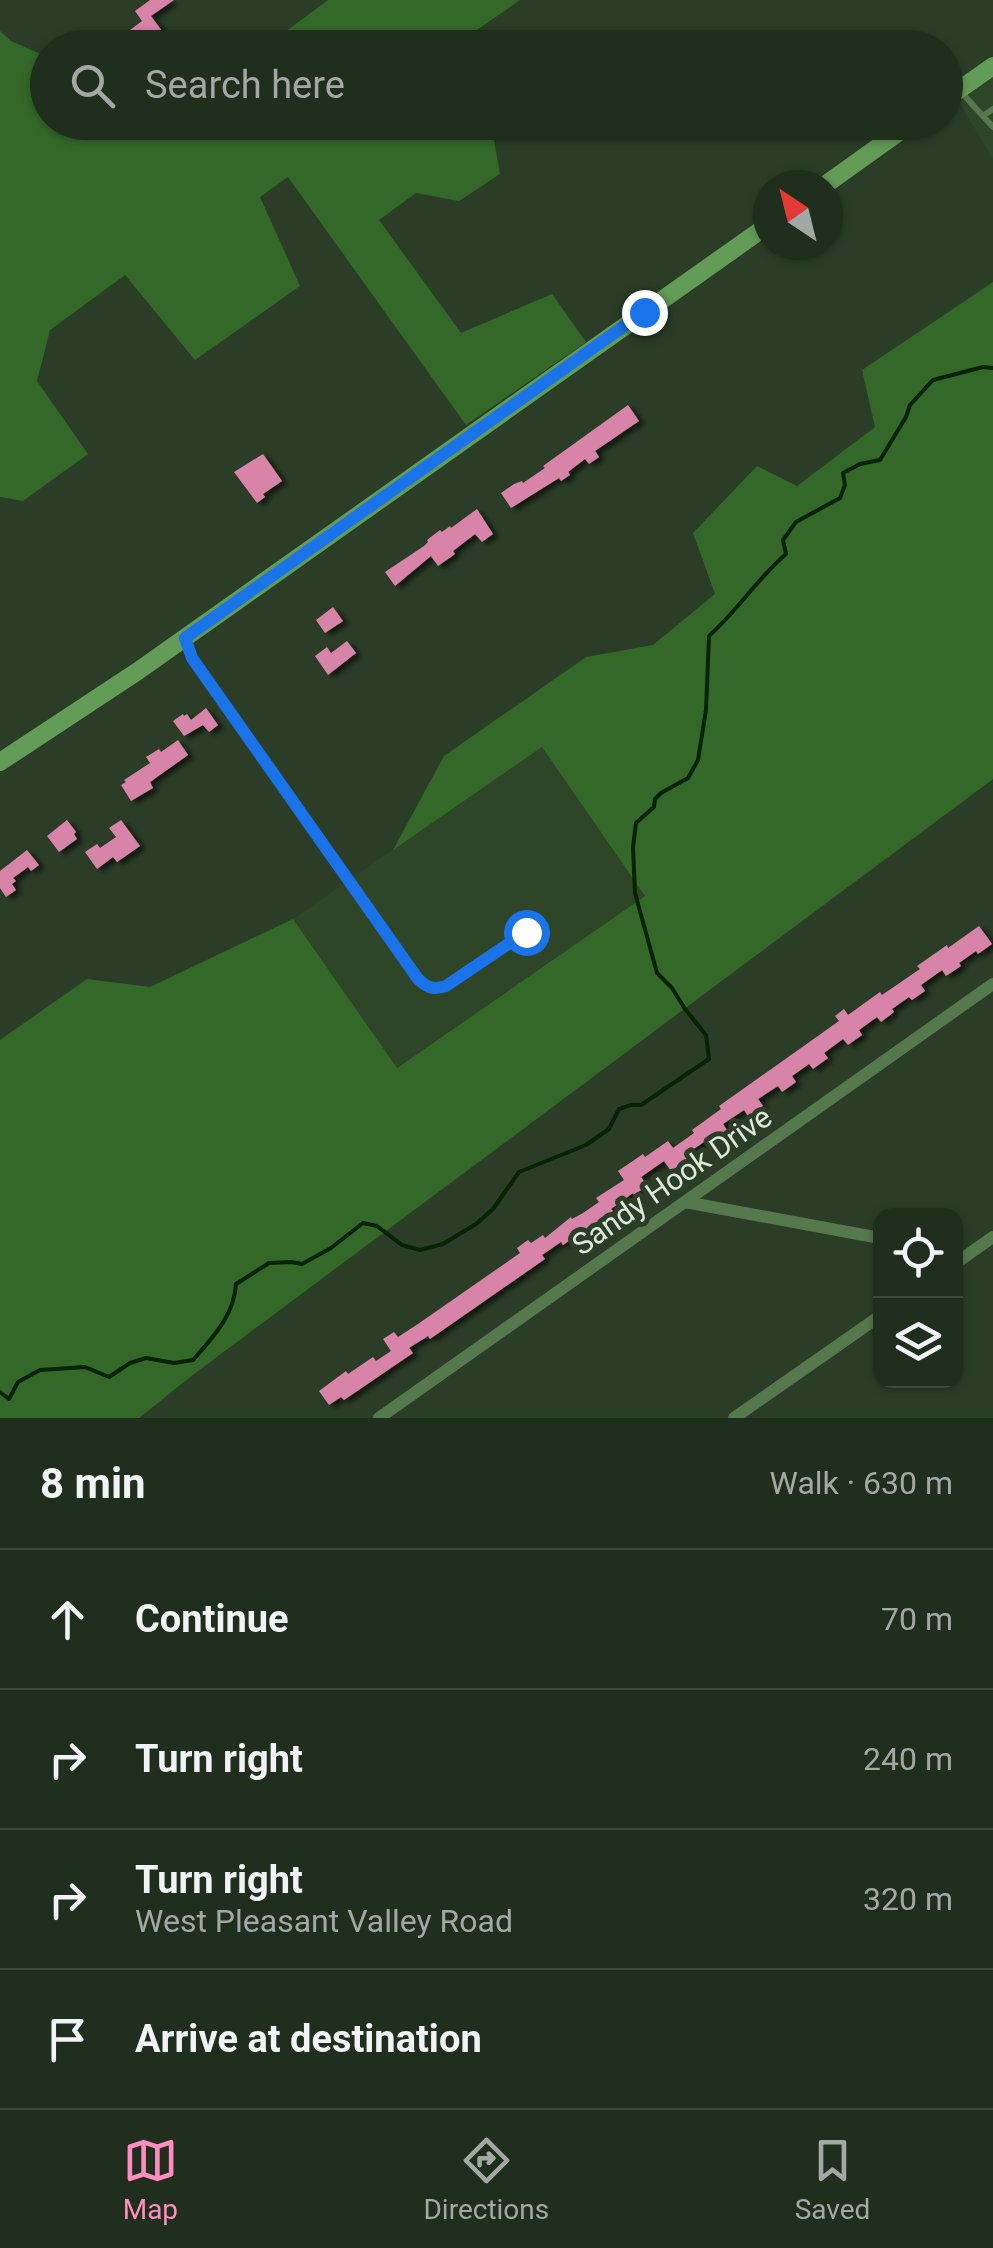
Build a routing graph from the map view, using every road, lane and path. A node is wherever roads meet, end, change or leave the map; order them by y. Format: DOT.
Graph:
graph roads {
  1 [pos="993,66"];
  2 [pos="963,87"];
  3 [pos="963,102"];
  4 [pos="993,109"];
  5 [pos="983,116"];
  6 [pos="993,127"];
  7 [pos="888,140"];
  8 [pos="843,172"];
  9 [pos="753,236"];
  10 [pos="185,638"];
  11 [pos="0,762"];
  12 [pos="362,897"];
  13 [pos="526,932"];
  14 [pos="993,984"];
  15 [pos="685,1202"];
  16 [pos="873,1237"];
  17 [pos="993,1237"];
  18 [pos="963,1252"];
  19 [pos="873,1321"];
  20 [pos="379,1418"];
  21 [pos="734,1418"];
  1 -- 2 [label="main road"];
  3 -- 5 [label="lane"];
  4 -- 5 [label="lane"];
  5 -- 6 [label="lane"];
  7 -- 8 [label="main road"];
  9 -- 10 [label="main road"];
  10 -- 11 [label="main road"];
  10 -- 12 [label="lane"];
  12 -- 13 [label="path"];
  14 -- 15 [label="street, Sandy Hook Drive"];
  15 -- 16 [label="street"];
  15 -- 20 [label="street, Sandy Hook Drive"];
  17 -- 18 [label="street"];
  19 -- 21 [label="street"];
}
